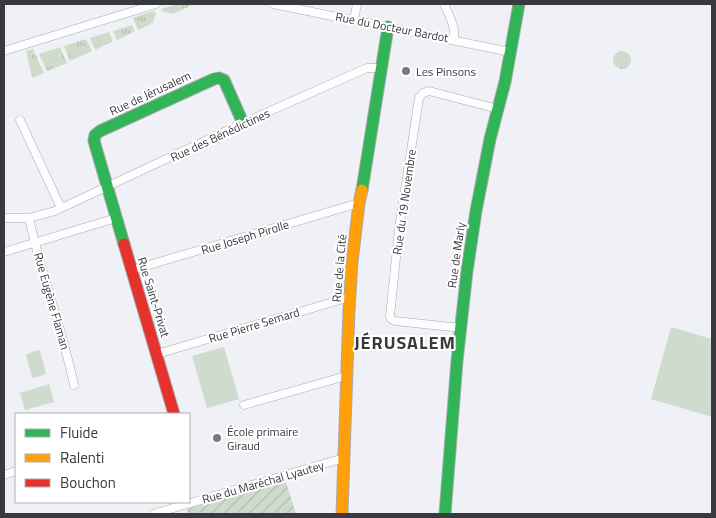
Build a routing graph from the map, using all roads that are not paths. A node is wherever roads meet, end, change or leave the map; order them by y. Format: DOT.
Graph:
graph roads {
  1 [pos="156,4"];
  2 [pos="273,4"];
  3 [pos="357,4"];
  4 [pos="444,4"];
  5 [pos="519,4"];
  6 [pos="143,6"];
  7 [pos="354,20"];
  8 [pos="388,27"];
  9 [pos="454,40"];
  10 [pos="4,51"];
  11 [pos="511,52"];
  12 [pos="381,68"];
  13 [pos="498,109"];
  14 [pos="20,120"];
  15 [pos="243,123"];
  16 [pos="107,187"];
  17 [pos="359,203"];
  18 [pos="61,208"];
  19 [pos="4,218"];
  20 [pos="29,218"];
  21 [pos="116,218"];
  22 [pos="35,243"];
  23 [pos="4,252"];
  24 [pos="132,270"];
  25 [pos="350,297"];
  26 [pos="461,328"];
  27 [pos="157,354"];
  28 [pos="346,376"];
  29 [pos="74,385"];
  30 [pos="244,405"];
  31 [pos="174,413"];
  32 [pos="344,460"];
  33 [pos="153,514"];
  34 [pos="342,514"];
  35 [pos="445,514"];
  1 -- 6 [label="street"];
  2 -- 7 [label="street, Rue du Docteur Bardot"];
  3 -- 7 [label="street"];
  4 -- 9 [label="street"];
  5 -- 11 [label="street, Rue de Marly"];
  6 -- 10 [label="street"];
  7 -- 8 [label="street, Rue du Docteur Bardot"];
  8 -- 9 [label="street, Rue du Docteur Bardot"];
  8 -- 12 [label="street, Rue de la Cité"];
  9 -- 11 [label="street, Rue du Docteur Bardot"];
  11 -- 13 [label="street, Rue de Marly"];
  12 -- 15 [label="street, Rue des Bénédictines"];
  12 -- 17 [label="street, Rue de la Cité"];
  13 -- 26 [label="street, Rue de Marly"];
  13 -- 26 [label="street, Rue du 19 Novembre"];
  14 -- 18 [label="street"];
  15 -- 16 [label="street, Rue des Bénédictines"];
  15 -- 16 [label="street, Rue de Jérusalem"];
  16 -- 18 [label="street, Rue des Bénédictines"];
  16 -- 21 [label="street, Rue Saint-Privat"];
  17 -- 24 [label="street, Rue Joseph Pirolle"];
  17 -- 25 [label="street, Rue de la Cité"];
  18 -- 20 [label="street, Rue des Bénédictines"];
  19 -- 20 [label="street, Rue des Bénédictines"];
  20 -- 22 [label="street, Rue Eugène Flaman"];
  21 -- 22 [label="street"];
  21 -- 24 [label="street, Rue Saint-Privat"];
  22 -- 23 [label="street"];
  22 -- 29 [label="street, Rue Eugène Flaman"];
  24 -- 27 [label="street, Rue Saint-Privat"];
  25 -- 27 [label="street, Rue Pierre Semard"];
  25 -- 28 [label="street, Rue de la Cité"];
  26 -- 35 [label="street, Rue de Marly"];
  27 -- 31 [label="street, Rue Saint-Privat"];
  28 -- 30 [label="street"];
  28 -- 32 [label="street, Rue de la Cité"];
  32 -- 33 [label="street, Rue du Maréchal Lyautey"];
  32 -- 34 [label="street, Rue de la Cité"];
}
